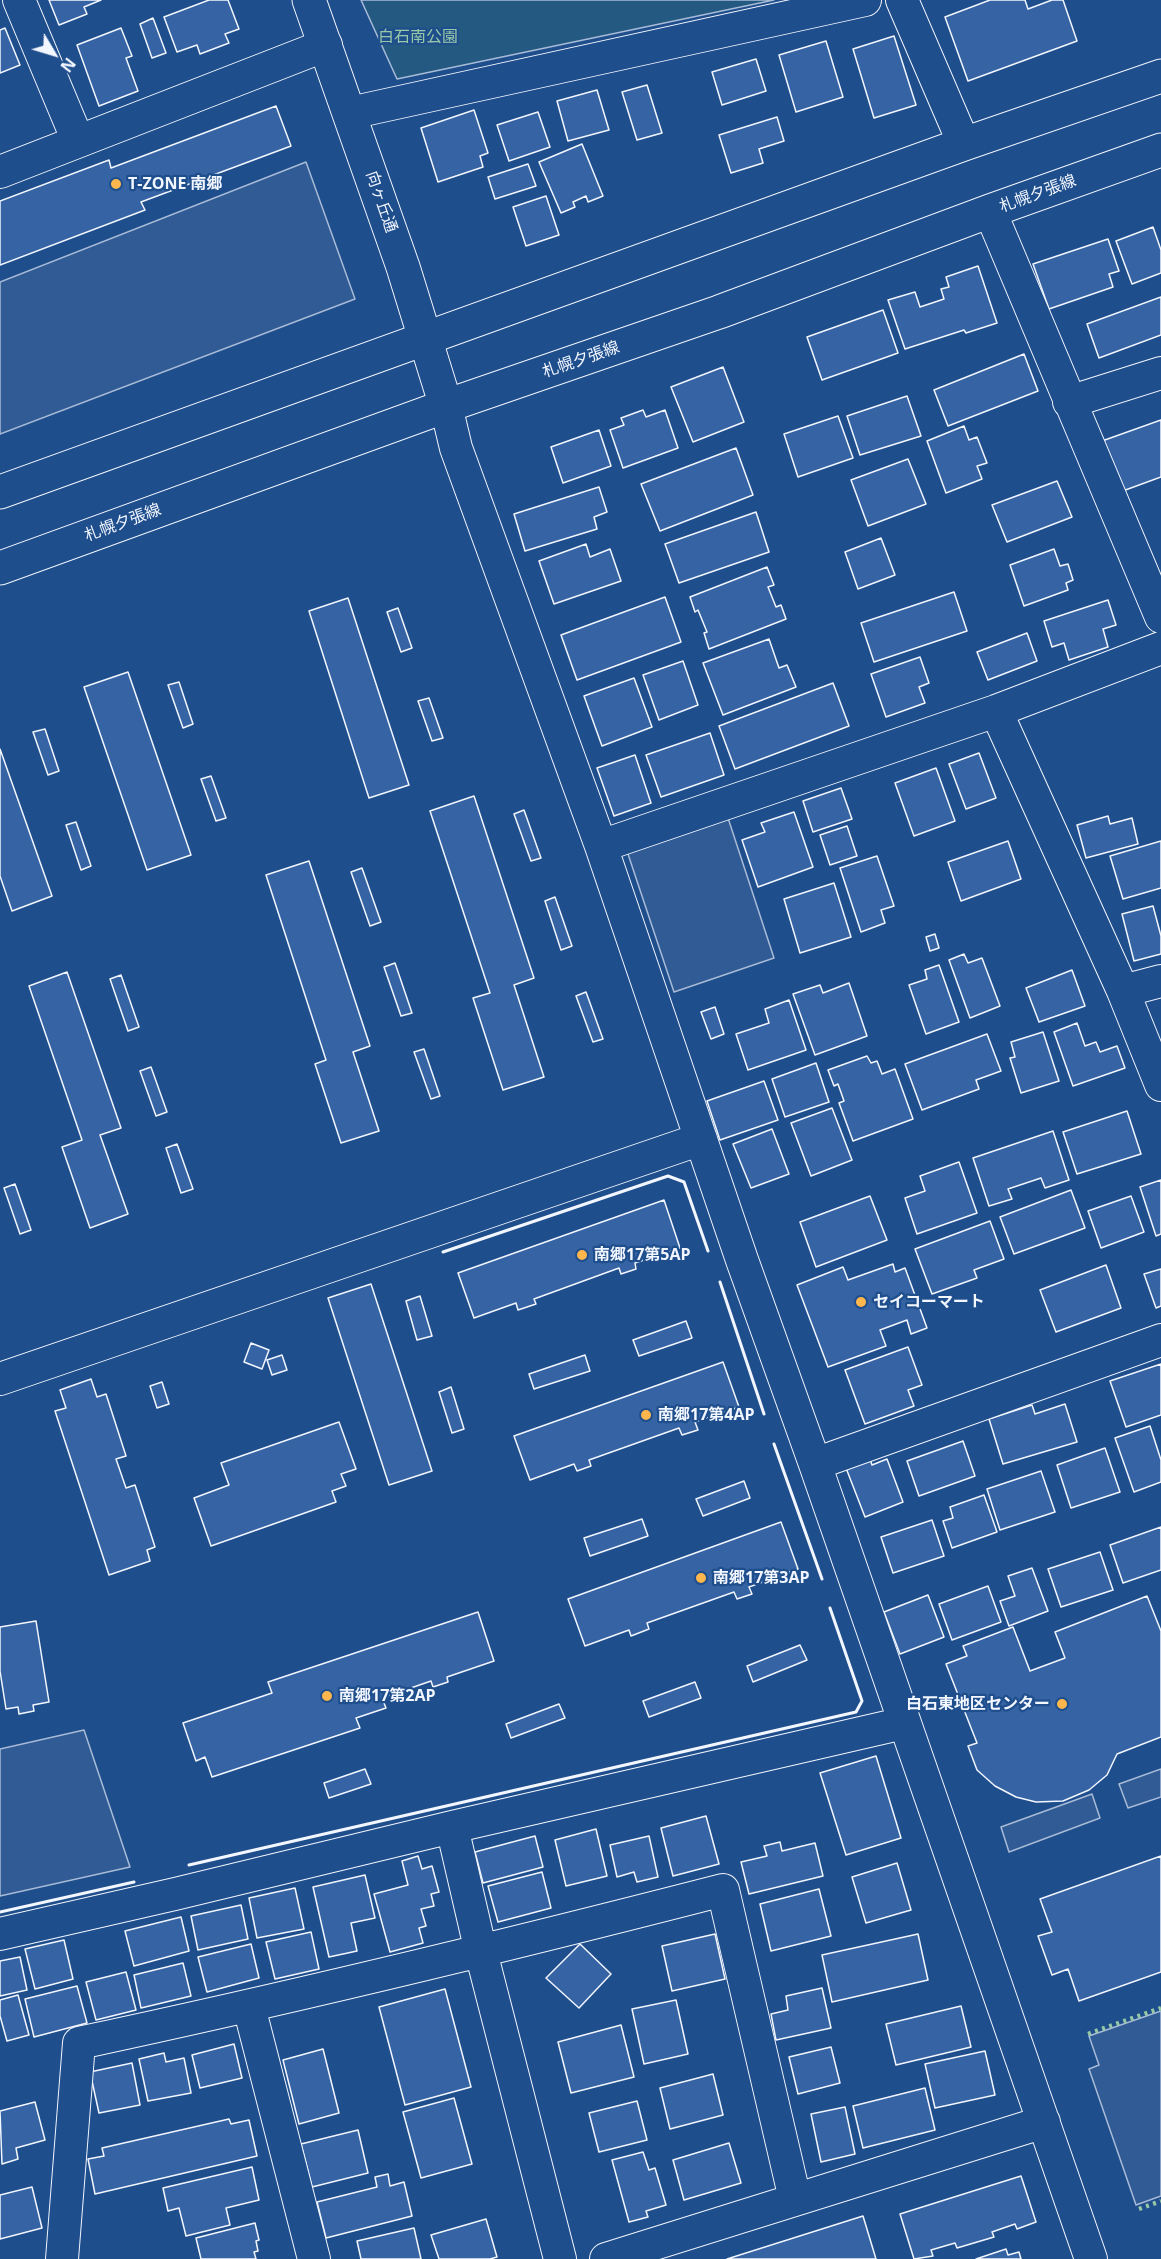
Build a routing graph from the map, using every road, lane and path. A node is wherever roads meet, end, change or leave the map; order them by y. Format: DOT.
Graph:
graph roads {
  1 [pos="19,0"];
  2 [pos="309,0"];
  3 [pos="865,0"];
  4 [pos="902,0"];
  5 [pos="326,45"];
  6 [pos="1161,76"];
  7 [pos="350,113"];
  8 [pos="78,141"];
  9 [pos="964,144"];
  10 [pos="1161,150"];
  11 [pos="0,172"];
  12 [pos="990,211"];
  13 [pos="426,339"];
  14 [pos="1161,373"];
  15 [pos="1069,402"];
  16 [pos="446,406"];
  17 [pos="0,492"];
  18 [pos="0,568"];
  19 [pos="1161,617"];
  20 [pos="1161,648"];
  21 [pos="996,711"];
  22 [pos="601,846"];
  23 [pos="1161,981"];
  24 [pos="1123,991"];
  25 [pos="1161,1085"];
  26 [pos="700,1139"];
  27 [pos="1161,1341"];
  28 [pos="0,1379"];
  29 [pos="815,1464"];
  30 [pos="904,1723"];
  31 [pos="452,1827"];
  32 [pos="0,1934"];
  33 [pos="481,1952"];
  34 [pos="249,2007"];
  35 [pos="1044,2122"];
  36 [pos="795,2199"];
  37 [pos="62,2259"];
  38 [pos="314,2259"];
  39 [pos="560,2259"];
  40 [pos="606,2259"];
  41 [pos="1091,2259"];
  1 -- 8 [label="street"];
  2 -- 5 [label="main road, 向ヶ丘通"];
  3 -- 7 [label="street"];
  4 -- 9 [label="street"];
  5 -- 7 [label="main road, 向ヶ丘通"];
  5 -- 8 [label="street"];
  6 -- 9 [label="main road"];
  7 -- 13 [label="main road, 向ヶ丘通"];
  8 -- 11 [label="street"];
  9 -- 13 [label="main road"];
  10 -- 12 [label="main road, 札幌夕張線"];
  12 -- 15 [label="street"];
  12 -- 16 [label="main road, 札幌夕張線"];
  13 -- 16 [label="main road, 向ヶ丘通"];
  13 -- 17 [label="main road"];
  14 -- 15 [label="street"];
  15 -- 19 [label="street"];
  16 -- 18 [label="main road, 札幌夕張線"];
  16 -- 22 [label="street"];
  20 -- 21 [label="street"];
  21 -- 22 [label="street"];
  21 -- 24 [label="street"];
  22 -- 26 [label="street"];
  23 -- 24 [label="street"];
  24 -- 25 [label="street"];
  26 -- 28 [label="street"];
  26 -- 29 [label="street"];
  27 -- 29 [label="street"];
  29 -- 30 [label="street"];
  30 -- 31 [label="street"];
  30 -- 35 [label="street"];
  31 -- 32 [label="street"];
  31 -- 33 [label="street"];
  33 -- 34 [label="street"];
  33 -- 36 [label="street"];
  33 -- 39 [label="street"];
  34 -- 37 [label="street"];
  34 -- 38 [label="street"];
  35 -- 36 [label="street"];
  35 -- 41 [label="street"];
  36 -- 40 [label="street"];
}
